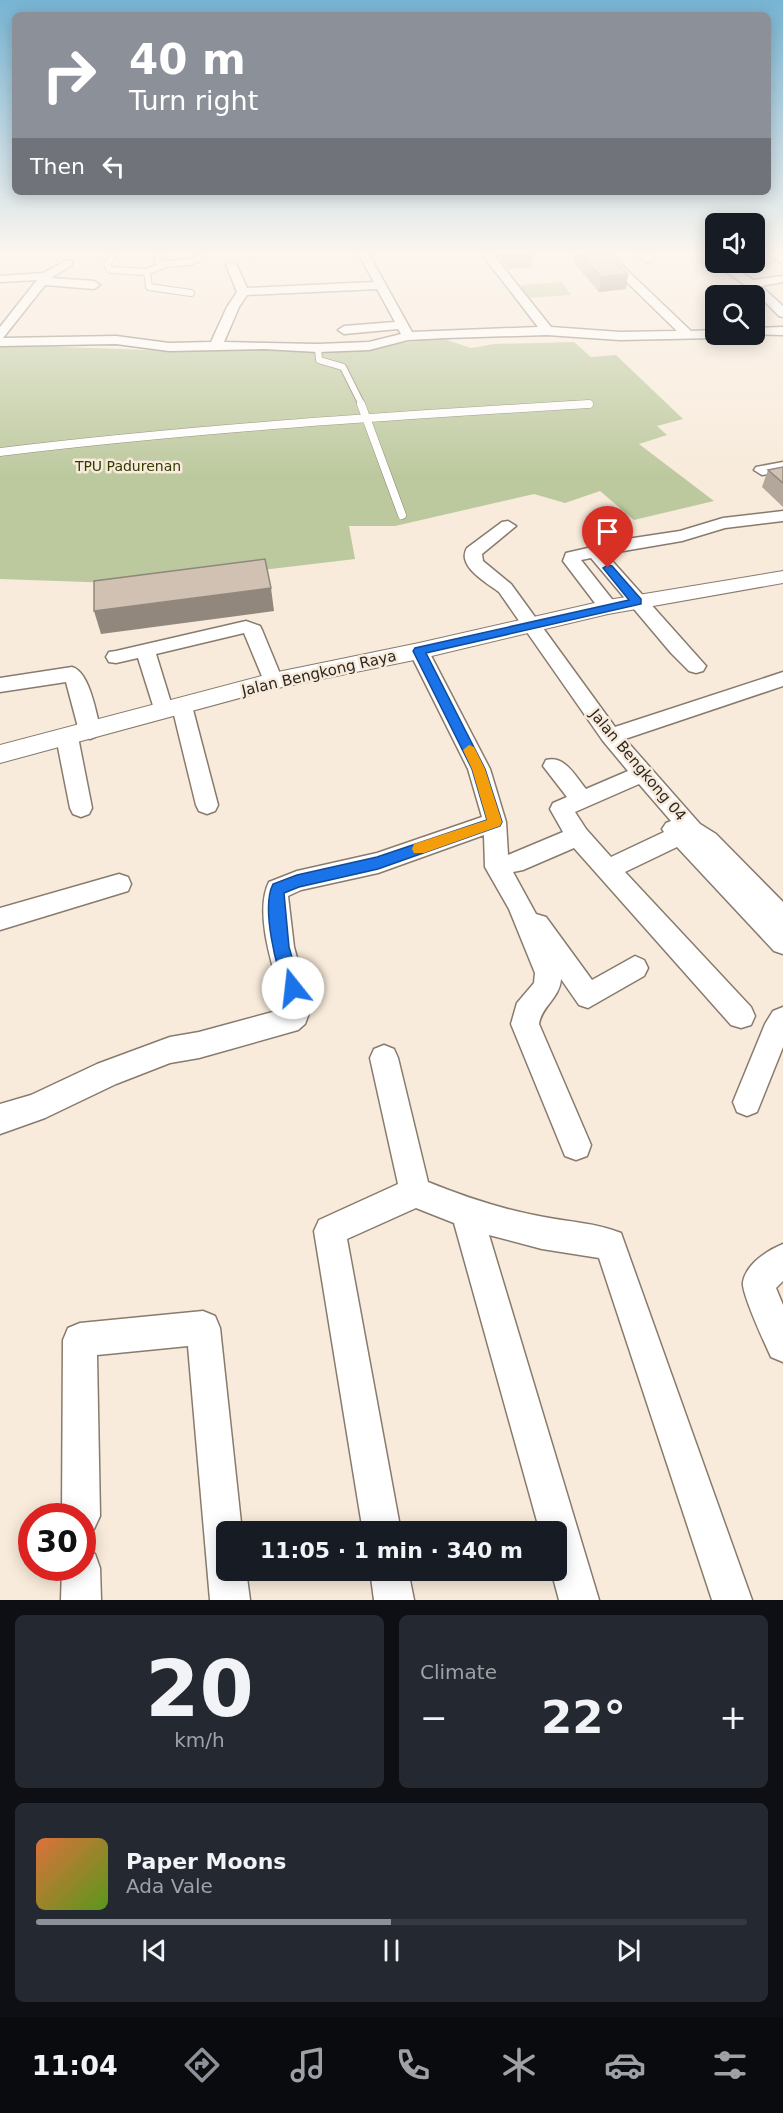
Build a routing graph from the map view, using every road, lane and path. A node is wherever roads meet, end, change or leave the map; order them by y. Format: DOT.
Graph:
graph roads {
  1 [pos="224,328"];
  2 [pos="544,328"];
  3 [pos="680,328"];
  4 [pos="344,330"];
  5 [pos="405,330"];
  6 [pos="783,331"];
  7 [pos="547,332"];
  8 [pos="765,332"];
  9 [pos="705,334"];
  10 [pos="688,335"];
  11 [pos="0,342"];
  12 [pos="216,346"];
  13 [pos="318,348"];
  14 [pos="589,404"];
  15 [pos="367,416"];
  16 [pos="0,452"];
  17 [pos="783,467"];
  18 [pos="762,470"];
  19 [pos="402,515"];
  20 [pos="783,516"];
  21 [pos="508,526"];
  22 [pos="594,551"];
  23 [pos="783,577"];
  24 [pos="637,602"];
  25 [pos="608,607"];
  26 [pos="531,625"];
  27 [pos="145,650"];
  28 [pos="419,651"];
  29 [pos="116,657"];
  30 [pos="696,666"];
  31 [pos="783,679"];
  32 [pos="273,681"];
  33 [pos="0,684"];
  34 [pos="173,708"];
  35 [pos="90,731"];
  36 [pos="610,736"];
  37 [pos="67,737"];
  38 [pos="0,754"];
  39 [pos="554,766"];
  40 [pos="630,779"];
  41 [pos="582,800"];
  42 [pos="207,805"];
  43 [pos="81,808"];
  44 [pos="655,809"];
  45 [pos="495,822"];
  46 [pos="687,833"];
  47 [pos="578,836"];
  48 [pos="515,863"];
  49 [pos="608,869"];
  50 [pos="119,884"];
  51 [pos="520,905"];
  52 [pos="0,919"];
  53 [pos="783,919"];
  54 [pos="783,943"];
  55 [pos="635,968"];
  56 [pos="741,1016"];
  57 [pos="783,1020"];
  58 [pos="384,1058"];
  59 [pos="747,1102"];
  60 [pos="0,1119"];
  61 [pos="576,1145"];
  62 [pos="415,1192"];
  63 [pos="467,1213"];
  64 [pos="783,1260"];
  65 [pos="783,1345"];
  66 [pos="81,1503"];
  67 [pos="222,1521"];
  68 [pos="380,1521"];
  69 [pos="81,1581"];
  70 [pos="228,1581"];
  71 [pos="391,1581"];
  72 [pos="81,1600"];
  73 [pos="230,1600"];
  74 [pos="394,1600"];
  75 [pos="579,1600"];
  76 [pos="732,1600"];
  1 -- 12 [label="street"];
  2 -- 7 [label="street"];
  3 -- 10 [label="street"];
  4 -- 5 [label="street"];
  5 -- 7 [label="street"];
  5 -- 13 [label="street"];
  6 -- 8 [label="street"];
  7 -- 10 [label="street"];
  9 -- 10 [label="street"];
  11 -- 12 [label="street"];
  12 -- 13 [label="street"];
  13 -- 15 [label="lane"];
  14 -- 15 [label="lane"];
  15 -- 16 [label="lane"];
  15 -- 19 [label="lane"];
  17 -- 18 [label="street"];
  20 -- 22 [label="street"];
  21 -- 26 [label="street, Jalan Bengkong 04"];
  22 -- 24 [label="street"];
  22 -- 25 [label="street"];
  23 -- 24 [label="street, Jalan Bengkong Raya"];
  24 -- 25 [label="street, Jalan Bengkong Raya"];
  24 -- 30 [label="street"];
  25 -- 26 [label="street, Jalan Bengkong Raya"];
  26 -- 28 [label="street, Jalan Bengkong Raya"];
  26 -- 36 [label="street, Jalan Bengkong 04"];
  27 -- 29 [label="street"];
  27 -- 32 [label="street"];
  27 -- 34 [label="street"];
  28 -- 32 [label="street, Jalan Bengkong Raya"];
  28 -- 45 [label="street"];
  31 -- 36 [label="street"];
  32 -- 34 [label="street, Jalan Bengkong Raya"];
  33 -- 35 [label="street"];
  34 -- 35 [label="street, Jalan Bengkong Raya"];
  34 -- 42 [label="street"];
  35 -- 37 [label="street, Jalan Bengkong Raya"];
  36 -- 46 [label="street, Jalan Bengkong 04"];
  37 -- 38 [label="street, Jalan Bengkong Raya"];
  37 -- 43 [label="street"];
  39 -- 41 [label="street"];
  40 -- 41 [label="street"];
  41 -- 47 [label="street"];
  44 -- 46 [label="street"];
  45 -- 51 [label="street"];
  45 -- 60 [label="street"];
  46 -- 49 [label="street"];
  46 -- 53 [label="street, Jalan Bengkong 04"];
  46 -- 54 [label="street"];
  47 -- 48 [label="street"];
  47 -- 49 [label="street"];
  49 -- 56 [label="street"];
  50 -- 52 [label="street"];
  51 -- 55 [label="street"];
  51 -- 61 [label="street"];
  57 -- 59 [label="street"];
  58 -- 62 [label="street"];
  62 -- 63 [label="street"];
  62 -- 68 [label="street"];
  63 -- 75 [label="street"];
  63 -- 76 [label="street"];
  64 -- 65 [label="street"];
  66 -- 67 [label="street"];
  69 -- 72 [label="street"];
  70 -- 73 [label="street"];
  71 -- 74 [label="street"];
}
